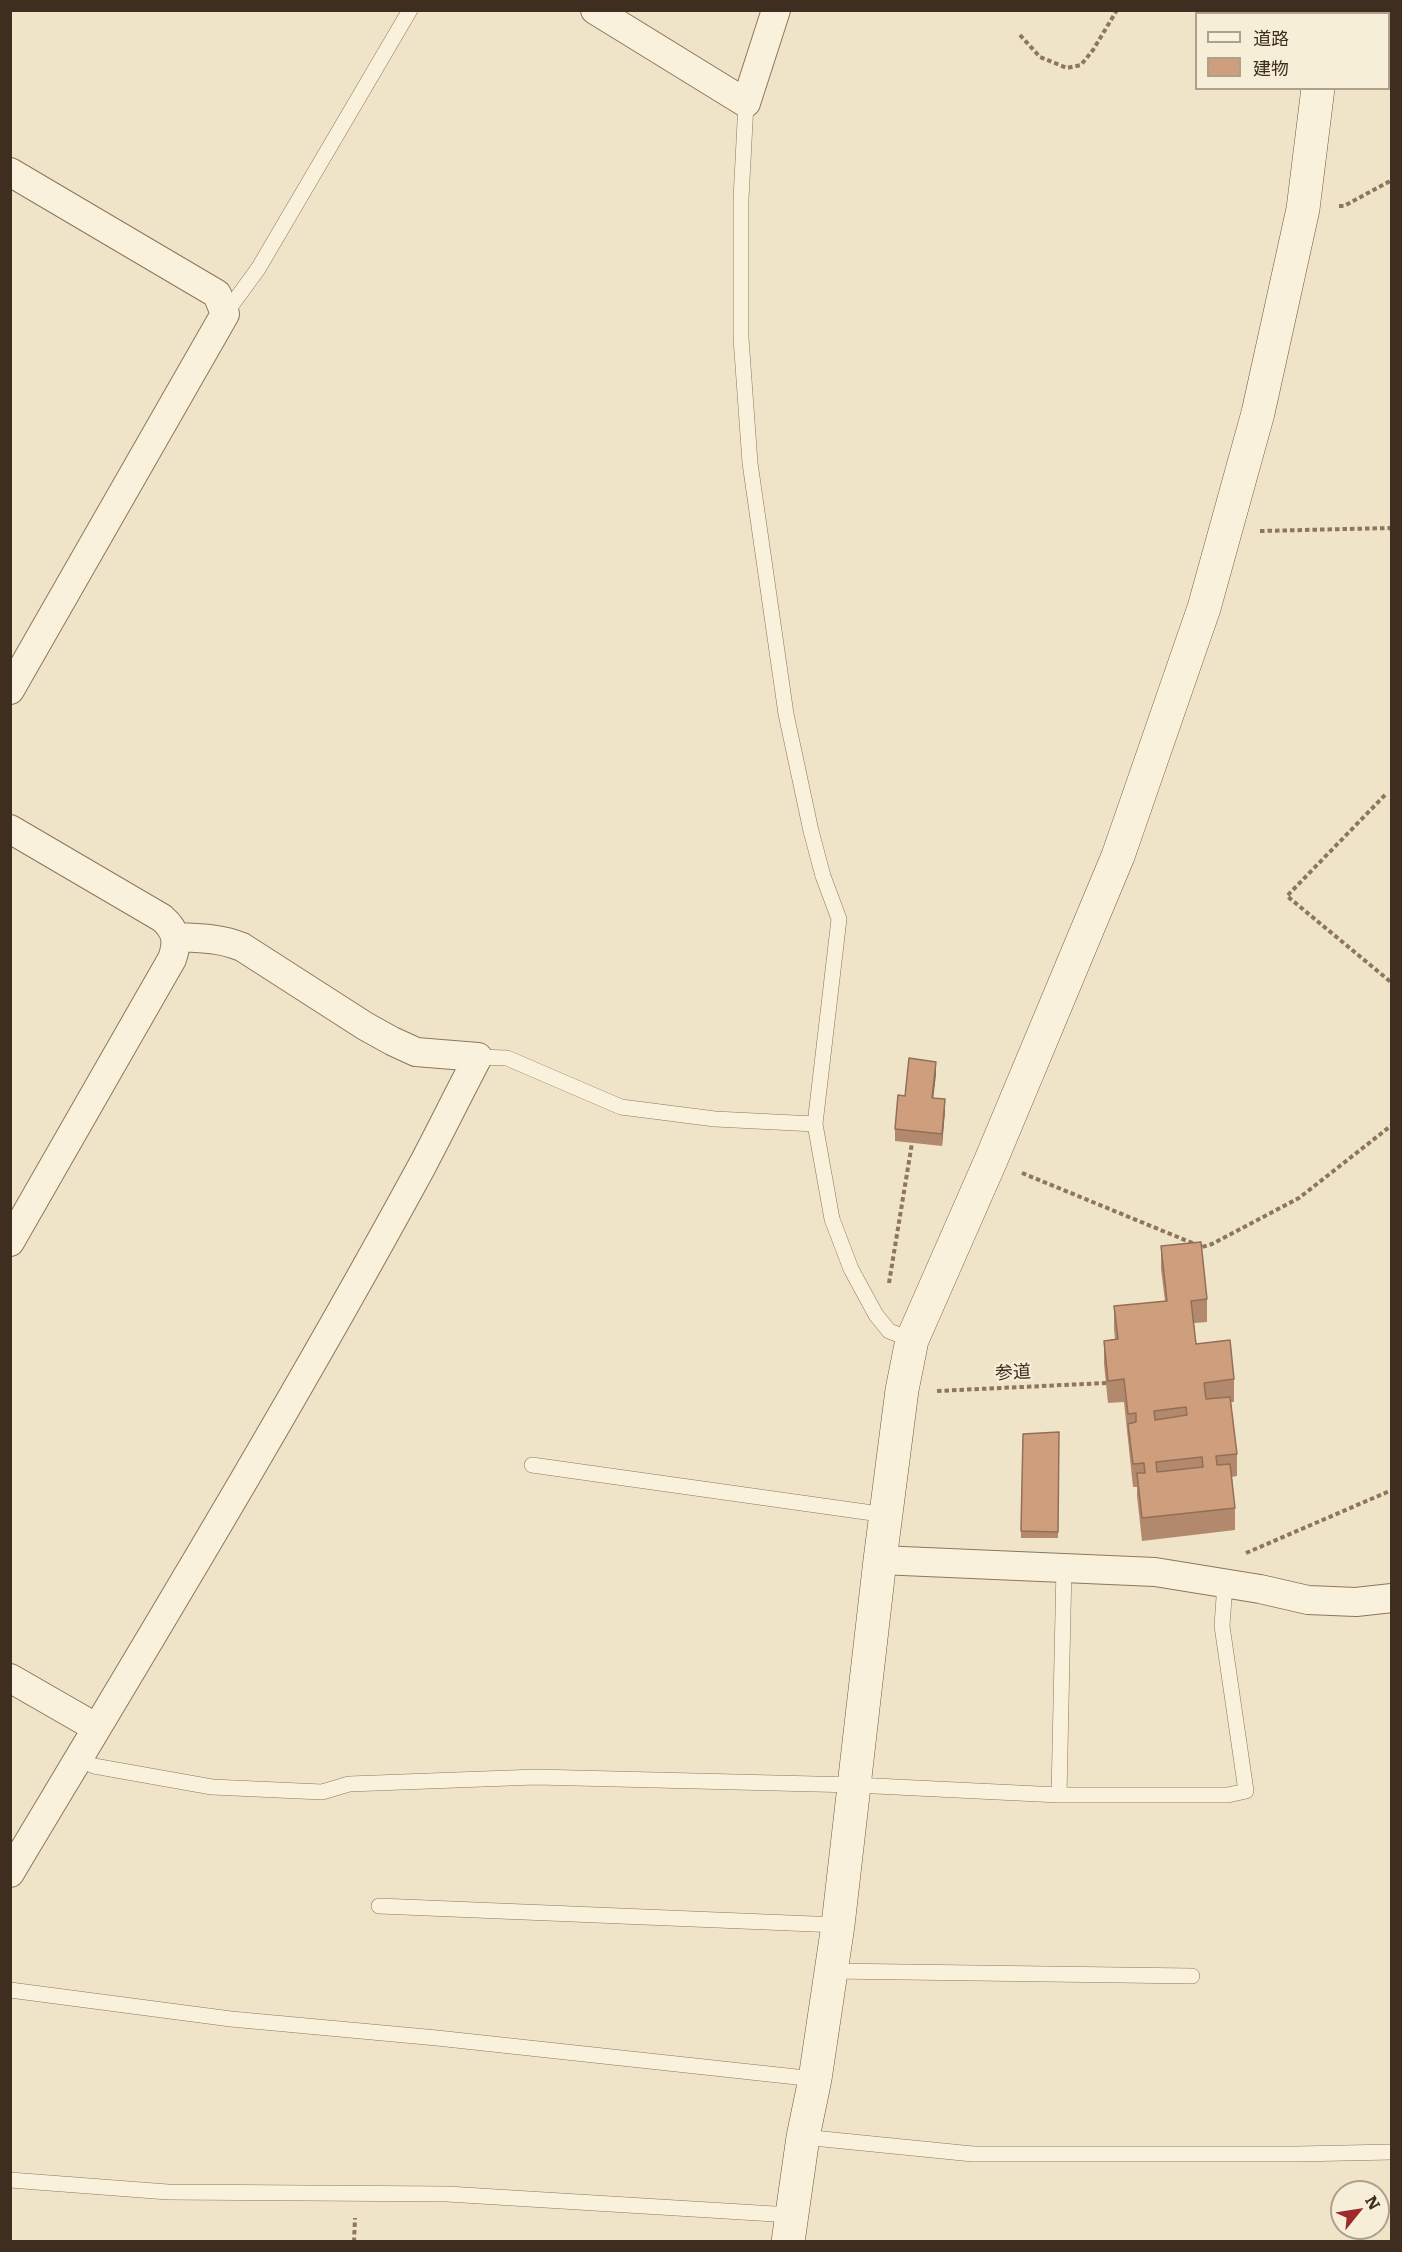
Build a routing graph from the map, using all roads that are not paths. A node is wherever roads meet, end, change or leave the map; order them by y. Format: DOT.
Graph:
graph roads {
  1 [pos="410,10"];
  2 [pos="595,10"];
  3 [pos="776,10"];
  4 [pos="1318,90"];
  5 [pos="746,103"];
  6 [pos="10,172"];
  7 [pos="225,314"];
  8 [pos="10,690"];
  9 [pos="10,829"];
  10 [pos="176,936"];
  11 [pos="478,1057"];
  12 [pos="815,1125"];
  13 [pos="10,1242"];
  14 [pos="912,1340"];
  15 [pos="532,1465"];
  16 [pos="886,1515"];
  17 [pos="880,1560"];
  18 [pos="1064,1567"];
  19 [pos="1225,1583"];
  20 [pos="1392,1598"];
  21 [pos="10,1678"];
  22 [pos="98,1728"];
  23 [pos="78,1759"];
  24 [pos="855,1785"];
  25 [pos="1059,1795"];
  26 [pos="10,1873"];
  27 [pos="379,1906"];
  28 [pos="838,1925"];
  29 [pos="831,1971"];
  30 [pos="1192,1977"];
  31 [pos="10,1990"];
  32 [pos="815,2079"];
  33 [pos="803,2137"];
  34 [pos="1392,2152"];
  35 [pos="10,2180"];
  36 [pos="790,2228"];
  1 -- 7 [label="lane"];
  2 -- 5 [label="street"];
  3 -- 5 [label="street"];
  4 -- 14 [label="street"];
  5 -- 12 [label="lane"];
  6 -- 7 [label="street"];
  7 -- 8 [label="street"];
  9 -- 10 [label="street"];
  10 -- 11 [label="street"];
  10 -- 13 [label="street"];
  11 -- 12 [label="lane"];
  11 -- 22 [label="street"];
  12 -- 14 [label="lane"];
  14 -- 16 [label="street"];
  15 -- 16 [label="lane"];
  16 -- 17 [label="street"];
  17 -- 18 [label="street"];
  17 -- 24 [label="street"];
  18 -- 19 [label="street"];
  18 -- 25 [label="lane"];
  19 -- 20 [label="street"];
  19 -- 25 [label="lane"];
  21 -- 22 [label="street"];
  22 -- 23 [label="street"];
  23 -- 24 [label="lane"];
  23 -- 26 [label="street"];
  24 -- 25 [label="lane"];
  24 -- 28 [label="street"];
  27 -- 28 [label="lane"];
  28 -- 29 [label="street"];
  29 -- 30 [label="lane"];
  29 -- 32 [label="street"];
  31 -- 32 [label="lane"];
  32 -- 33 [label="street"];
  33 -- 34 [label="lane"];
  33 -- 36 [label="street"];
  35 -- 36 [label="lane"];
}
